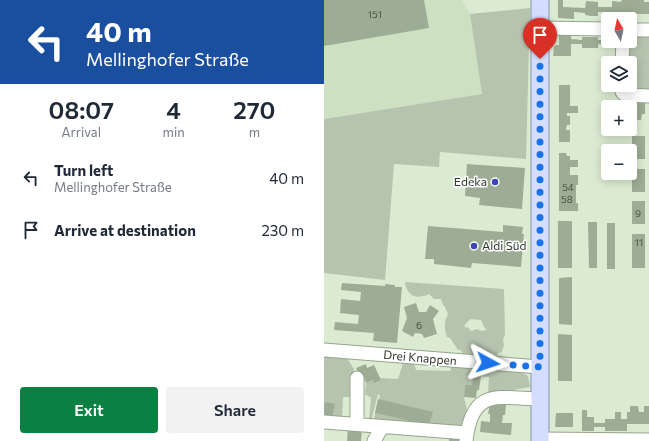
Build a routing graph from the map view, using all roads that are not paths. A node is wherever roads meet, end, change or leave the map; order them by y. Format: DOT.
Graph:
graph roads {
  1 [pos="540,0"];
  2 [pos="540,28"];
  3 [pos="601,29"];
  4 [pos="637,30"];
  5 [pos="649,30"];
  6 [pos="622,92"];
  7 [pos="649,96"];
  8 [pos="324,350"];
  9 [pos="540,367"];
  10 [pos="357,378"];
  11 [pos="540,399"];
  12 [pos="324,422"];
  13 [pos="357,424"];
  14 [pos="382,427"];
  15 [pos="467,437"];
  16 [pos="540,440"];
  17 [pos="649,440"];
  18 [pos="374,441"];
  1 -- 2 [label="main road"];
  2 -- 3 [label="street"];
  2 -- 9 [label="main road"];
  4 -- 5 [label="street"];
  6 -- 7 [label="street"];
  8 -- 9 [label="street, Drei Knappen"];
  9 -- 11 [label="main road"];
  10 -- 13 [label="street"];
  11 -- 15 [label="street"];
  11 -- 16 [label="main road"];
  12 -- 13 [label="street"];
  13 -- 14 [label="street"];
  14 -- 15 [label="street"];
  14 -- 18 [label="street"];
  16 -- 17 [label="street"];
}
